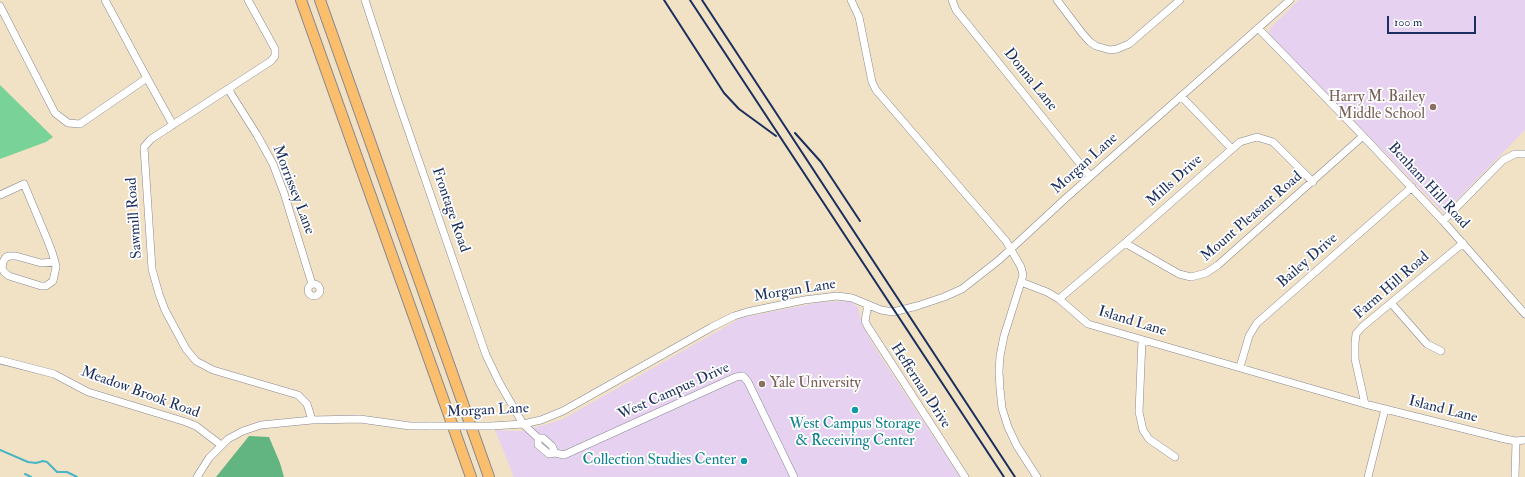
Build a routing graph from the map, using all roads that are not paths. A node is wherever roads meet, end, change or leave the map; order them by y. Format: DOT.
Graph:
graph roads {
  1 [pos="105,0"];
  2 [pos="248,0"];
  3 [pos="301,0"];
  4 [pos="320,0"];
  5 [pos="365,0"];
  6 [pos="850,0"];
  7 [pos="952,0"];
  8 [pos="1057,0"];
  9 [pos="1180,0"];
  10 [pos="1290,0"];
  11 [pos="0,6"];
  12 [pos="1258,28"];
  13 [pos="147,78"];
  14 [pos="228,89"];
  15 [pos="1181,96"];
  16 [pos="173,125"];
  17 [pos="1363,136"];
  18 [pos="1231,148"];
  19 [pos="1525,154"];
  20 [pos="1090,176"];
  21 [pos="1313,182"];
  22 [pos="1412,187"];
  23 [pos="0,195"];
  24 [pos="1443,221"];
  25 [pos="1462,243"];
  26 [pos="1125,244"];
  27 [pos="1011,249"];
  28 [pos="55,262"];
  29 [pos="1021,282"];
  30 [pos="312,284"];
  31 [pos="1059,299"];
  32 [pos="1391,303"];
  33 [pos="868,305"];
  34 [pos="1525,314"];
  35 [pos="1142,340"];
  36 [pos="1441,351"];
  37 [pos="0,360"];
  38 [pos="1240,368"];
  39 [pos="1365,404"];
  40 [pos="1385,409"];
  41 [pos="312,420"];
  42 [pos="523,424"];
  43 [pos="1525,440"];
  44 [pos="1516,441"];
  45 [pos="221,445"];
  46 [pos="1175,457"];
  47 [pos="197,477"];
  48 [pos="471,477"];
  49 [pos="489,477"];
  50 [pos="794,477"];
  51 [pos="965,477"];
  52 [pos="1037,477"];
  53 [pos="1368,477"];
  54 [pos="1515,477"];
  1 -- 13 [label="street"];
  2 -- 14 [label="street, Sawmill Road"];
  3 -- 48 [label="highway"];
  4 -- 49 [label="highway"];
  5 -- 42 [label="street, Frontage Road"];
  6 -- 27 [label="street"];
  7 -- 20 [label="street, Donna Lane"];
  8 -- 9 [label="street"];
  10 -- 12 [label="street, Morgan Lane"];
  11 -- 13 [label="street"];
  12 -- 15 [label="street, Morgan Lane"];
  12 -- 17 [label="street, Benham Hill Road"];
  13 -- 16 [label="street"];
  14 -- 16 [label="street, Sawmill Road"];
  14 -- 30 [label="street, Morrissey Lane"];
  15 -- 18 [label="street"];
  15 -- 20 [label="street, Morgan Lane"];
  16 -- 41 [label="street, Sawmill Road"];
  17 -- 21 [label="street, Mount Pleasant Road"];
  17 -- 22 [label="street, Benham Hill Road"];
  18 -- 21 [label="street, Mills Drive"];
  18 -- 26 [label="street, Mills Drive"];
  19 -- 24 [label="street"];
  20 -- 27 [label="street, Morgan Lane"];
  21 -- 26 [label="street, Mount Pleasant Road"];
  22 -- 24 [label="street, Benham Hill Road"];
  22 -- 38 [label="street, Bailey Drive"];
  23 -- 28 [label="street"];
  24 -- 25 [label="street, Benham Hill Road"];
  25 -- 32 [label="street, Farm Hill Road"];
  25 -- 34 [label="street, Benham Hill Road"];
  26 -- 31 [label="street, Mills Drive"];
  27 -- 29 [label="street"];
  27 -- 33 [label="street, Morgan Lane"];
  28 -- 28 [label="street"];
  29 -- 31 [label="street, Island Lane"];
  29 -- 52 [label="street"];
  31 -- 35 [label="street, Island Lane"];
  32 -- 36 [label="street"];
  32 -- 39 [label="street, Farm Hill Road"];
  33 -- 42 [label="street, Morgan Lane"];
  33 -- 51 [label="street, Heffernan Drive"];
  35 -- 38 [label="street, Island Lane"];
  35 -- 46 [label="street"];
  37 -- 45 [label="street, Meadow Brook Road"];
  38 -- 39 [label="street, Island Lane"];
  39 -- 40 [label="street, Island Lane"];
  40 -- 44 [label="street, Island Lane"];
  40 -- 53 [label="street"];
  41 -- 42 [label="street, Morgan Lane, bridge"];
  41 -- 45 [label="street, Morgan Lane"];
  42 -- 50 [label="street, West Campus Drive"];
  43 -- 44 [label="street, Island Lane"];
  44 -- 54 [label="street"];
  45 -- 47 [label="street, Morgan Lane"];
}
